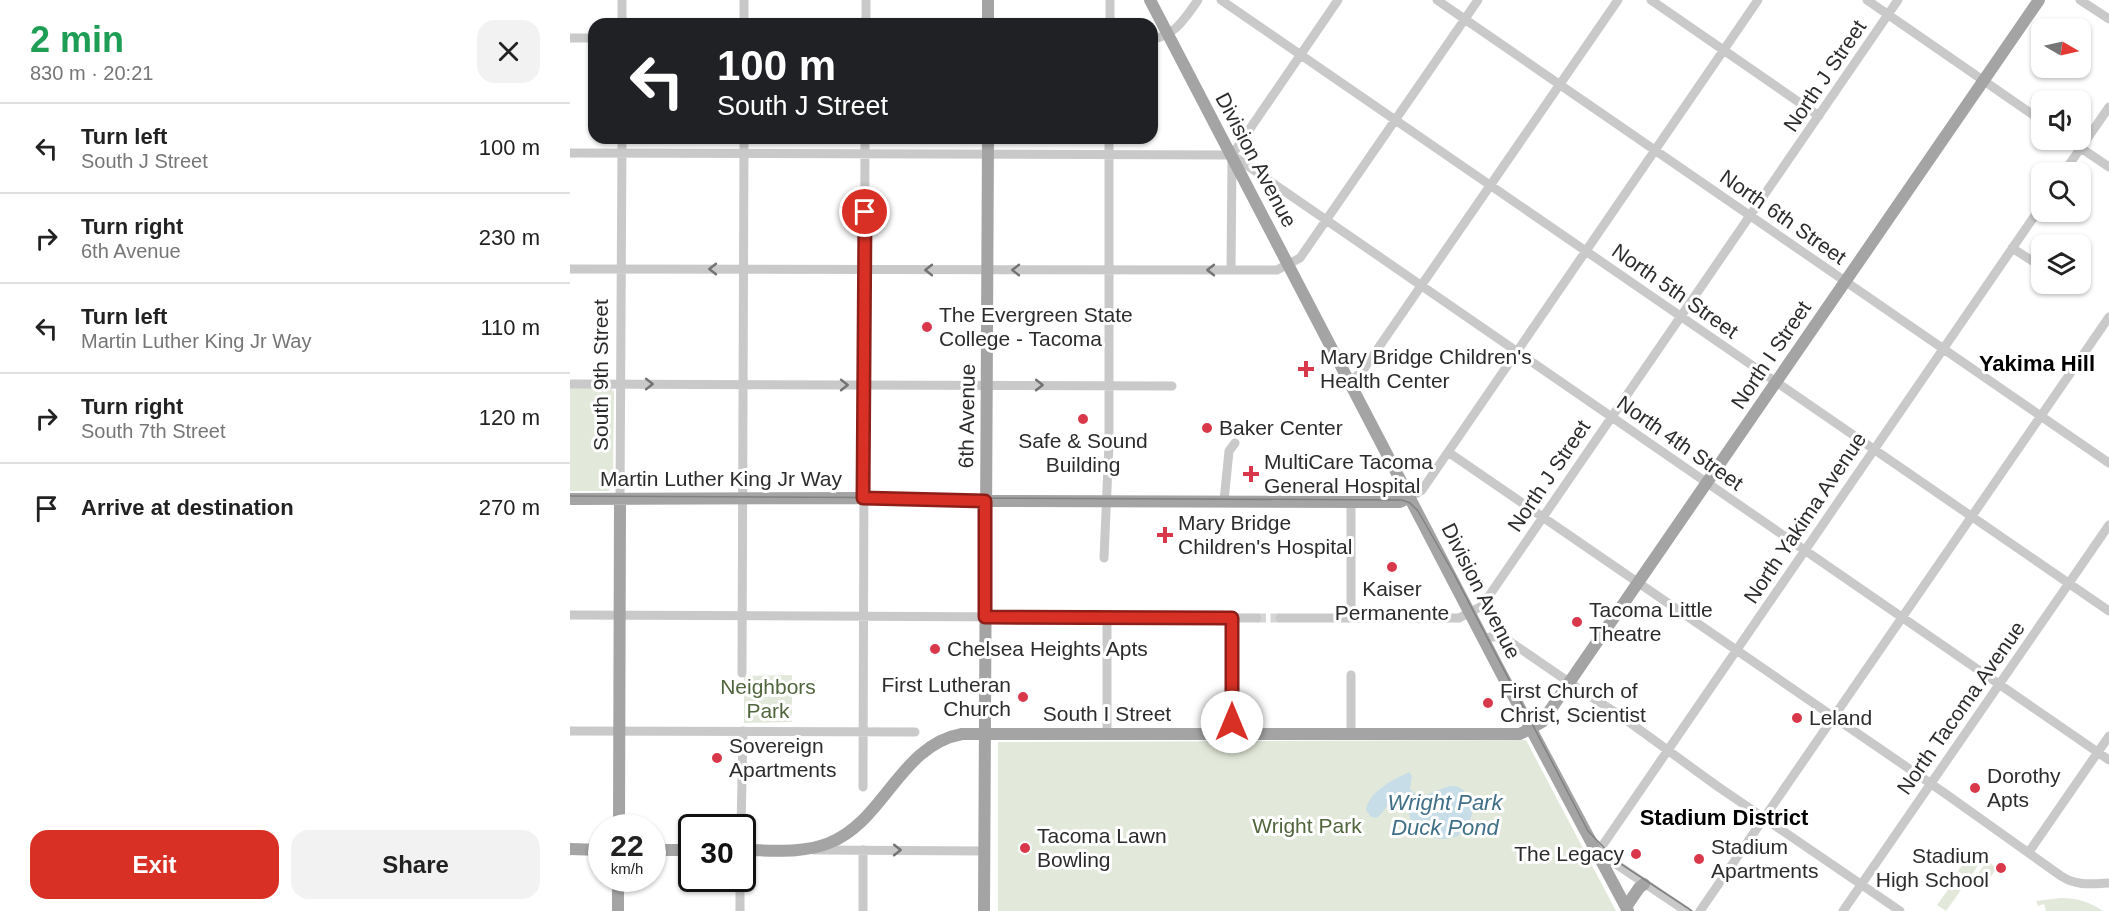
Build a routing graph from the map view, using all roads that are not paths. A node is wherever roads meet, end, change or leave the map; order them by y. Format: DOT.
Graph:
graph roads {
  1 [pos="622,0"];
  2 [pos="744,0"];
  3 [pos="866,0"];
  4 [pos="988,0"];
  5 [pos="1110,0"];
  6 [pos="1150,0"];
  7 [pos="1198,0"];
  8 [pos="1221,0"];
  9 [pos="1338,0"];
  10 [pos="1437,0"];
  11 [pos="1478,0"];
  12 [pos="1618,0"];
  13 [pos="1651,0"];
  14 [pos="1758,0"];
  15 [pos="1867,0"];
  16 [pos="1898,0"];
  17 [pos="2039,0"];
  18 [pos="2080,0"];
  19 [pos="1888,15"];
  20 [pos="622,18"];
  21 [pos="744,18"];
  22 [pos="866,18"];
  23 [pos="988,18"];
  24 [pos="1110,18"];
  25 [pos="1465,19"];
  26 [pos="2109,20"];
  27 [pos="1168,34"];
  28 [pos="1158,37"];
  29 [pos="570,38"];
  30 [pos="588,38"];
  31 [pos="1724,50"];
  32 [pos="1300,55"];
  33 [pos="1983,81"];
  34 [pos="1560,85"];
  35 [pos="2109,107"];
  36 [pos="2031,114"];
  37 [pos="1819,116"];
  38 [pos="1396,119"];
  39 [pos="2091,133"];
  40 [pos="622,144"];
  41 [pos="744,144"];
  42 [pos="866,144"];
  43 [pos="988,144"];
  44 [pos="1109,144"];
  45 [pos="1655,150"];
  46 [pos="2085,150"];
  47 [pos="570,153"];
  48 [pos="622,153"];
  49 [pos="744,153"];
  50 [pos="866,154"];
  51 [pos="988,155"];
  52 [pos="1109,155"];
  53 [pos="1232,155"];
  54 [pos="2109,167"];
  55 [pos="1491,186"];
  56 [pos="1750,216"];
  57 [pos="1326,220"];
  58 [pos="2031,221"];
  59 [pos="2012,248"];
  60 [pos="1586,251"];
  61 [pos="2031,260"];
  62 [pos="1289,264"];
  63 [pos="570,269"];
  64 [pos="621,269"];
  65 [pos="743,269"];
  66 [pos="865,269"];
  67 [pos="987,270"];
  68 [pos="1109,270"];
  69 [pos="1231,270"];
  70 [pos="1845,282"];
  71 [pos="1421,286"];
  72 [pos="1681,317"];
  73 [pos="2109,317"];
  74 [pos="1943,349"];
  75 [pos="1516,351"];
  76 [pos="1349,381"];
  77 [pos="1776,382"];
  78 [pos="570,384"];
  79 [pos="621,384"];
  80 [pos="743,384"];
  81 [pos="865,385"];
  82 [pos="1108,385"];
  83 [pos="987,386"];
  84 [pos="1172,386"];
  85 [pos="1612,417"];
  86 [pos="2041,417"];
  87 [pos="1235,443"];
  88 [pos="1874,450"];
  89 [pos="1448,452"];
  90 [pos="2109,463"];
  91 [pos="1707,483"];
  92 [pos="1410,497"];
  93 [pos="863,498"];
  94 [pos="570,499"];
  95 [pos="621,499"];
  96 [pos="742,499"];
  97 [pos="985,501"];
  98 [pos="1106,501"];
  99 [pos="1224,501"];
  100 [pos="1351,501"];
  101 [pos="1972,517"];
  102 [pos="1542,518"];
  103 [pos="2109,525"];
  104 [pos="1805,550"];
  105 [pos="1104,558"];
  106 [pos="1638,583"];
  107 [pos="2069,583"];
  108 [pos="2109,611"];
  109 [pos="1471,613"];
  110 [pos="570,615"];
  111 [pos="620,615"];
  112 [pos="742,615"];
  113 [pos="864,616"];
  114 [pos="985,617"];
  115 [pos="1107,617"];
  116 [pos="1232,618"];
  117 [pos="1257,618"];
  118 [pos="1280,618"];
  119 [pos="1351,618"];
  120 [pos="1903,618"];
  121 [pos="1484,639"];
  122 [pos="1735,651"];
  123 [pos="742,673"];
  124 [pos="1351,675"];
  125 [pos="1569,683"];
  126 [pos="2000,683"];
  127 [pos="1833,718"];
  128 [pos="1532,728"];
  129 [pos="743,730"];
  130 [pos="570,731"];
  131 [pos="619,732"];
  132 [pos="863,732"];
  133 [pos="915,732"];
  134 [pos="985,733"];
  135 [pos="1107,733"];
  136 [pos="1232,733"];
  137 [pos="1351,734"];
  138 [pos="2109,736"];
  139 [pos="1667,748"];
  140 [pos="2098,752"];
  141 [pos="2109,760"];
  142 [pos="1930,784"];
  143 [pos="863,788"];
  144 [pos="619,814"];
  145 [pos="741,814"];
  146 [pos="1764,818"];
  147 [pos="570,849"];
  148 [pos="588,850"];
  149 [pos="756,850"];
  150 [pos="797,850"];
  151 [pos="863,850"];
  152 [pos="984,851"];
  153 [pos="1598,852"];
  154 [pos="2029,852"];
  155 [pos="2109,883"];
  156 [pos="1644,884"];
  157 [pos="1862,884"];
  158 [pos="618,892"];
  159 [pos="741,892"];
  160 [pos="1627,909"];
  161 [pos="1685,910"];
  162 [pos="618,911"];
  163 [pos="740,911"];
  164 [pos="863,911"];
  165 [pos="984,911"];
  166 [pos="1700,911"];
  167 [pos="1843,911"];
  168 [pos="1900,911"];
  1 -- 20 [label="street"];
  2 -- 21 [label="street"];
  3 -- 22 [label="street"];
  4 -- 23 [label="main road"];
  5 -- 24 [label="street"];
  6 -- 27 [label="main road, Division Avenue"];
  7 -- 27 [label="street"];
  8 -- 32 [label="street, North 5th Street"];
  9 -- 32 [label="street"];
  10 -- 25 [label="street, North 6th Street"];
  11 -- 25 [label="street"];
  12 -- 34 [label="street"];
  13 -- 31 [label="street"];
  14 -- 31 [label="street"];
  15 -- 19 [label="street"];
  16 -- 19 [label="street, North J Street"];
  17 -- 33 [label="main road, North I Street"];
  18 -- 26 [label="street"];
  19 -- 33 [label="street"];
  19 -- 37 [label="street, North J Street"];
  25 -- 34 [label="street, North 6th Street"];
  25 -- 38 [label="street"];
  27 -- 28 [label="street"];
  27 -- 53 [label="main road, Division Avenue"];
  29 -- 30 [label="street"];
  31 -- 37 [label="street"];
  31 -- 45 [label="street"];
  32 -- 38 [label="street, North 5th Street"];
  32 -- 53 [label="street"];
  33 -- 36 [label="street"];
  33 -- 70 [label="main road, North I Street"];
  34 -- 45 [label="street, North 6th Street"];
  34 -- 55 [label="street"];
  35 -- 39 [label="street"];
  37 -- 56 [label="street, North J Street"];
  38 -- 55 [label="street, North 5th Street"];
  38 -- 57 [label="street"];
  40 -- 48 [label="street, South 9th Street"];
  41 -- 49 [label="street"];
  42 -- 50 [label="street"];
  43 -- 51 [label="main road, 6th Avenue"];
  44 -- 52 [label="street"];
  45 -- 56 [label="street, North 6th Street"];
  45 -- 60 [label="street"];
  46 -- 54 [label="street"];
  47 -- 48 [label="street"];
  48 -- 49 [label="street"];
  48 -- 64 [label="street, South 9th Street"];
  49 -- 50 [label="street"];
  49 -- 65 [label="street"];
  50 -- 51 [label="street"];
  50 -- 66 [label="street"];
  51 -- 52 [label="street"];
  51 -- 67 [label="main road, 6th Avenue"];
  52 -- 53 [label="street"];
  52 -- 68 [label="street"];
  53 -- 57 [label="street, North 4th Street"];
  53 -- 62 [label="main road, Division Avenue"];
  53 -- 69 [label="street"];
  55 -- 60 [label="street, North 5th Street"];
  55 -- 71 [label="street"];
  56 -- 70 [label="street, North 6th Street"];
  56 -- 72 [label="street, North J Street"];
  57 -- 62 [label="street"];
  57 -- 71 [label="street, North 4th Street"];
  58 -- 59 [label="street, North Yakima Avenue"];
  59 -- 61 [label="street"];
  59 -- 74 [label="street, North Yakima Avenue"];
  60 -- 72 [label="street, North 5th Street"];
  60 -- 75 [label="street"];
  62 -- 69 [label="street"];
  62 -- 76 [label="main road, Division Avenue"];
  63 -- 64 [label="street"];
  65 -- 64 [label="street, one-way"];
  64 -- 79 [label="street, South 9th Street"];
  65 -- 66 [label="street"];
  65 -- 80 [label="street"];
  67 -- 66 [label="street, one-way"];
  66 -- 81 [label="street"];
  68 -- 67 [label="street, one-way"];
  67 -- 83 [label="main road, 6th Avenue"];
  69 -- 68 [label="street, one-way"];
  68 -- 82 [label="street"];
  70 -- 74 [label="street, North 6th Street"];
  70 -- 77 [label="main road, North I Street"];
  71 -- 75 [label="street, North 4th Street"];
  71 -- 76 [label="street"];
  72 -- 77 [label="street, North 5th Street"];
  72 -- 85 [label="street, North J Street"];
  73 -- 86 [label="street"];
  74 -- 86 [label="street, North 6th Street"];
  74 -- 88 [label="street, North Yakima Avenue"];
  75 -- 85 [label="street, North 4th Street"];
  75 -- 89 [label="street"];
  76 -- 92 [label="main road, Division Avenue"];
  77 -- 88 [label="street, North 5th Street"];
  77 -- 91 [label="main road, North I Street"];
  78 -- 79 [label="street"];
  79 -- 80 [label="street, one-way"];
  79 -- 95 [label="street, South 9th Street"];
  80 -- 81 [label="street, one-way"];
  80 -- 96 [label="street"];
  81 -- 83 [label="street"];
  81 -- 93 [label="street"];
  83 -- 82 [label="street, one-way"];
  82 -- 84 [label="street"];
  82 -- 98 [label="street"];
  83 -- 97 [label="main road, 6th Avenue"];
  85 -- 91 [label="street, North 4th Street"];
  85 -- 102 [label="street, North J Street"];
  86 -- 90 [label="street, North 6th Street"];
  86 -- 101 [label="street"];
  87 -- 99 [label="street"];
  88 -- 101 [label="street, North 5th Street"];
  88 -- 104 [label="street, North Yakima Avenue"];
  89 -- 92 [label="street"];
  89 -- 102 [label="street"];
  91 -- 104 [label="street, North 4th Street"];
  91 -- 106 [label="main road, North I Street"];
  92 -- 100 [label="main road, Martin Luther King Jr Way"];
  92 -- 109 [label="main road, Division Avenue"];
  93 -- 96 [label="main road, Martin Luther King Jr Way"];
  93 -- 97 [label="main road, Martin Luther King Jr Way"];
  93 -- 113 [label="street"];
  94 -- 95 [label="main road, Martin Luther King Jr Way"];
  95 -- 96 [label="main road, Martin Luther King Jr Way"];
  95 -- 111 [label="main road, South 9th Street"];
  96 -- 112 [label="street"];
  97 -- 98 [label="main road, Martin Luther King Jr Way"];
  97 -- 114 [label="main road, 6th Avenue"];
  98 -- 99 [label="main road, Martin Luther King Jr Way"];
  98 -- 105 [label="street"];
  99 -- 100 [label="main road, Martin Luther King Jr Way"];
  100 -- 119 [label="street"];
  101 -- 107 [label="street, North 5th Street"];
  101 -- 120 [label="street"];
  102 -- 106 [label="street"];
  102 -- 109 [label="street, North J Street"];
  103 -- 107 [label="street, North Tacoma Avenue"];
  104 -- 120 [label="street, North 4th Street"];
  104 -- 122 [label="street, North Yakima Avenue"];
  106 -- 122 [label="street"];
  106 -- 125 [label="main road, North I Street"];
  107 -- 108 [label="street, North 5th Street"];
  107 -- 126 [label="street, North Tacoma Avenue"];
  109 -- 119 [label="street"];
  109 -- 121 [label="main road, Division Avenue"];
  110 -- 111 [label="street"];
  111 -- 112 [label="street"];
  111 -- 131 [label="main road, South 9th Street"];
  112 -- 113 [label="street"];
  112 -- 123 [label="street"];
  113 -- 114 [label="street"];
  113 -- 132 [label="street"];
  114 -- 115 [label="street"];
  114 -- 134 [label="main road, 6th Avenue"];
  115 -- 116 [label="street"];
  115 -- 135 [label="street"];
  116 -- 117 [label="street"];
  116 -- 136 [label="street"];
  118 -- 119 [label="street"];
  120 -- 126 [label="street, North 4th Street"];
  120 -- 127 [label="street"];
  121 -- 125 [label="street"];
  121 -- 128 [label="main road, Division Avenue"];
  122 -- 127 [label="street"];
  122 -- 139 [label="street, North Yakima Avenue"];
  124 -- 137 [label="street"];
  125 -- 128 [label="main road, North I Street"];
  125 -- 139 [label="street"];
  126 -- 140 [label="street, North 4th Street"];
  126 -- 142 [label="street, North Tacoma Avenue"];
  127 -- 142 [label="street"];
  127 -- 146 [label="street"];
  128 -- 137 [label="main road, South I Street"];
  128 -- 153 [label="main road, Division Avenue"];
  129 -- 131 [label="street"];
  129 -- 132 [label="street"];
  129 -- 145 [label="street"];
  130 -- 131 [label="street"];
  131 -- 144 [label="main road, South 9th Street"];
  132 -- 133 [label="street"];
  132 -- 143 [label="street"];
  134 -- 135 [label="main road, South I Street"];
  134 -- 150 [label="main road, South I Street"];
  134 -- 152 [label="main road, 6th Avenue"];
  135 -- 136 [label="main road, South I Street"];
  136 -- 137 [label="main road, South I Street"];
  138 -- 140 [label="street"];
  139 -- 146 [label="street"];
  139 -- 153 [label="street, North Yakima Avenue"];
  140 -- 141 [label="street, North 4th Street"];
  140 -- 154 [label="street"];
  142 -- 154 [label="street"];
  142 -- 157 [label="street, North Tacoma Avenue"];
  146 -- 157 [label="street"];
  146 -- 166 [label="street"];
  147 -- 148 [label="main road"];
  149 -- 150 [label="main road, South I Street"];
  150 -- 151 [label="street"];
  151 -- 152 [label="street, one-way"];
  151 -- 164 [label="street"];
  152 -- 165 [label="main road, 6th Avenue"];
  153 -- 156 [label="street"];
  153 -- 160 [label="main road, Division Avenue"];
  154 -- 155 [label="street"];
  156 -- 160 [label="main road"];
  156 -- 161 [label="street"];
  157 -- 167 [label="street, North Tacoma Avenue"];
  157 -- 168 [label="street"];
  158 -- 162 [label="main road"];
  159 -- 163 [label="street"];
}
